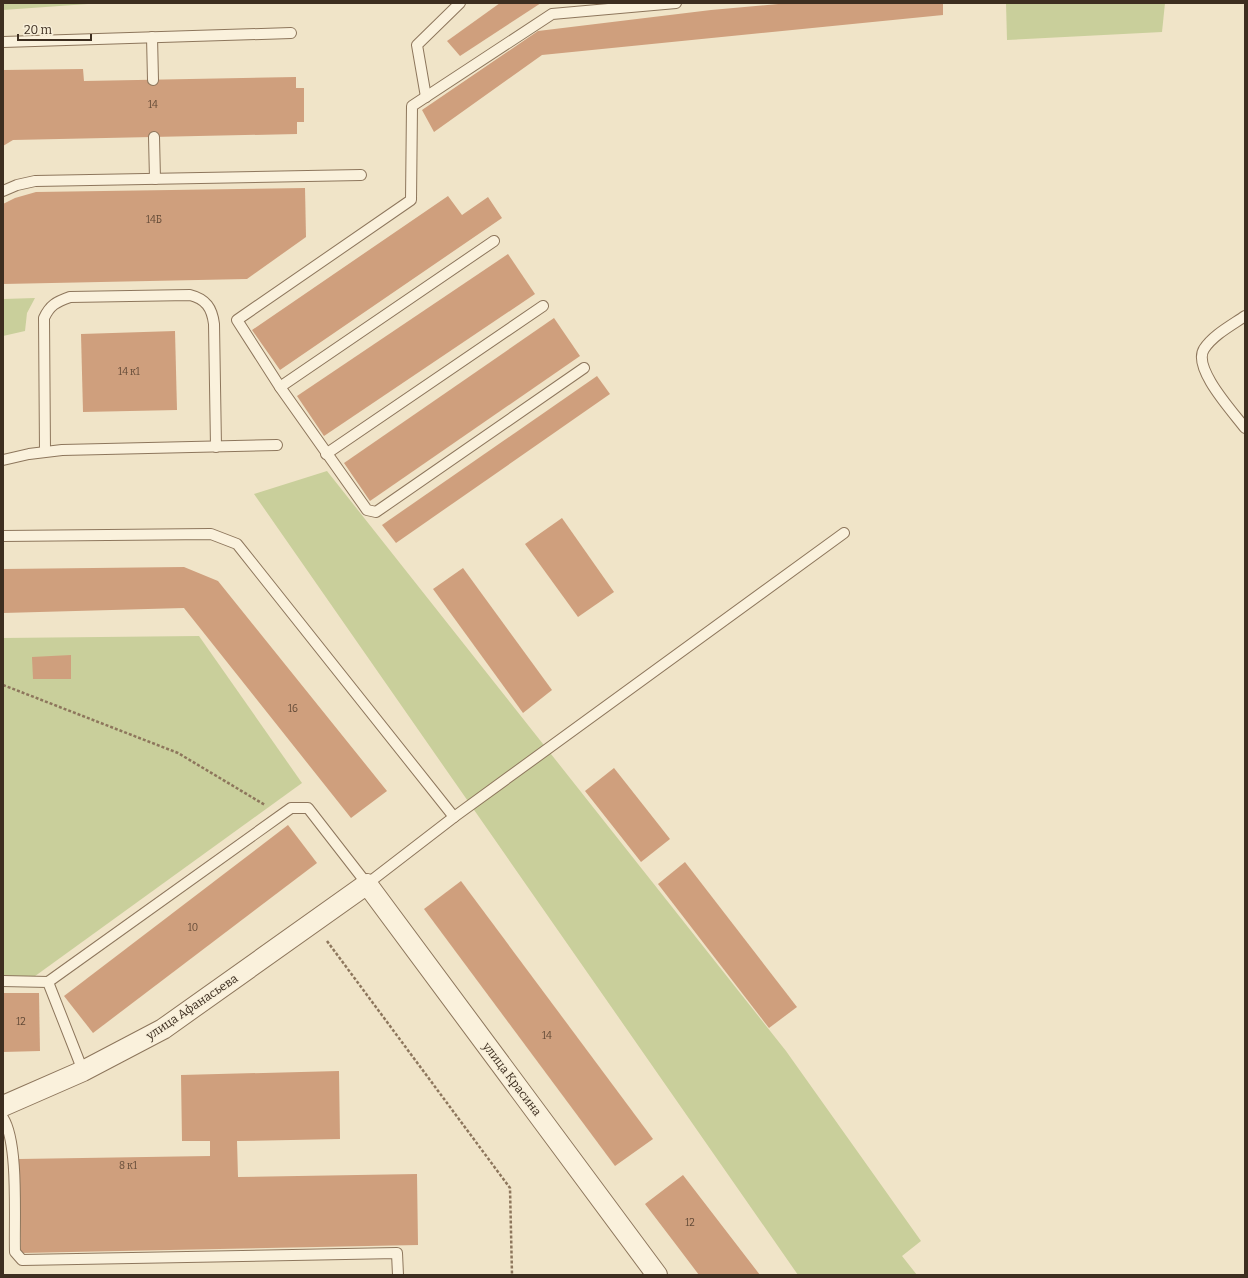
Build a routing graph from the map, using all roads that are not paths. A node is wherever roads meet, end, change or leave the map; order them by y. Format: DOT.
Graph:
graph roads {
  1 [pos="460,3"];
  2 [pos="676,3"];
  3 [pos="292,33"];
  4 [pos="152,37"];
  5 [pos="3,42"];
  6 [pos="153,80"];
  7 [pos="426,97"];
  8 [pos="154,137"];
  9 [pos="361,175"];
  10 [pos="155,179"];
  11 [pos="3,191"];
  12 [pos="494,241"];
  13 [pos="543,306"];
  14 [pos="1245,316"];
  15 [pos="584,368"];
  16 [pos="280,387"];
  17 [pos="1245,428"];
  18 [pos="277,445"];
  19 [pos="216,447"];
  20 [pos="45,451"];
  21 [pos="326,454"];
  22 [pos="3,460"];
  23 [pos="844,533"];
  24 [pos="3,536"];
  25 [pos="454,817"];
  26 [pos="367,884"];
  27 [pos="3,981"];
  28 [pos="48,982"];
  29 [pos="83,1071"];
  30 [pos="3,1106"];
  31 [pos="3,1118"];
  32 [pos="398,1275"];
  33 [pos="657,1275"];
  1 -- 7 [label="lane"];
  2 -- 7 [label="lane"];
  3 -- 4 [label="lane"];
  4 -- 5 [label="lane"];
  4 -- 6 [label="lane"];
  7 -- 16 [label="lane"];
  8 -- 10 [label="lane"];
  9 -- 10 [label="lane"];
  10 -- 11 [label="lane"];
  12 -- 16 [label="lane"];
  13 -- 21 [label="lane"];
  14 -- 17 [label="lane"];
  15 -- 21 [label="lane"];
  16 -- 21 [label="lane"];
  18 -- 19 [label="lane"];
  19 -- 20 [label="lane"];
  19 -- 20 [label="lane"];
  20 -- 22 [label="lane"];
  23 -- 25 [label="lane"];
  24 -- 25 [label="lane"];
  25 -- 26 [label="lane"];
  26 -- 28 [label="lane"];
  26 -- 29 [label="street, улица Афанасьева"];
  26 -- 33 [label="street, улица Красина"];
  27 -- 28 [label="lane"];
  28 -- 29 [label="lane"];
  29 -- 30 [label="street, улица Афанасьева"];
  31 -- 32 [label="lane"];
}
